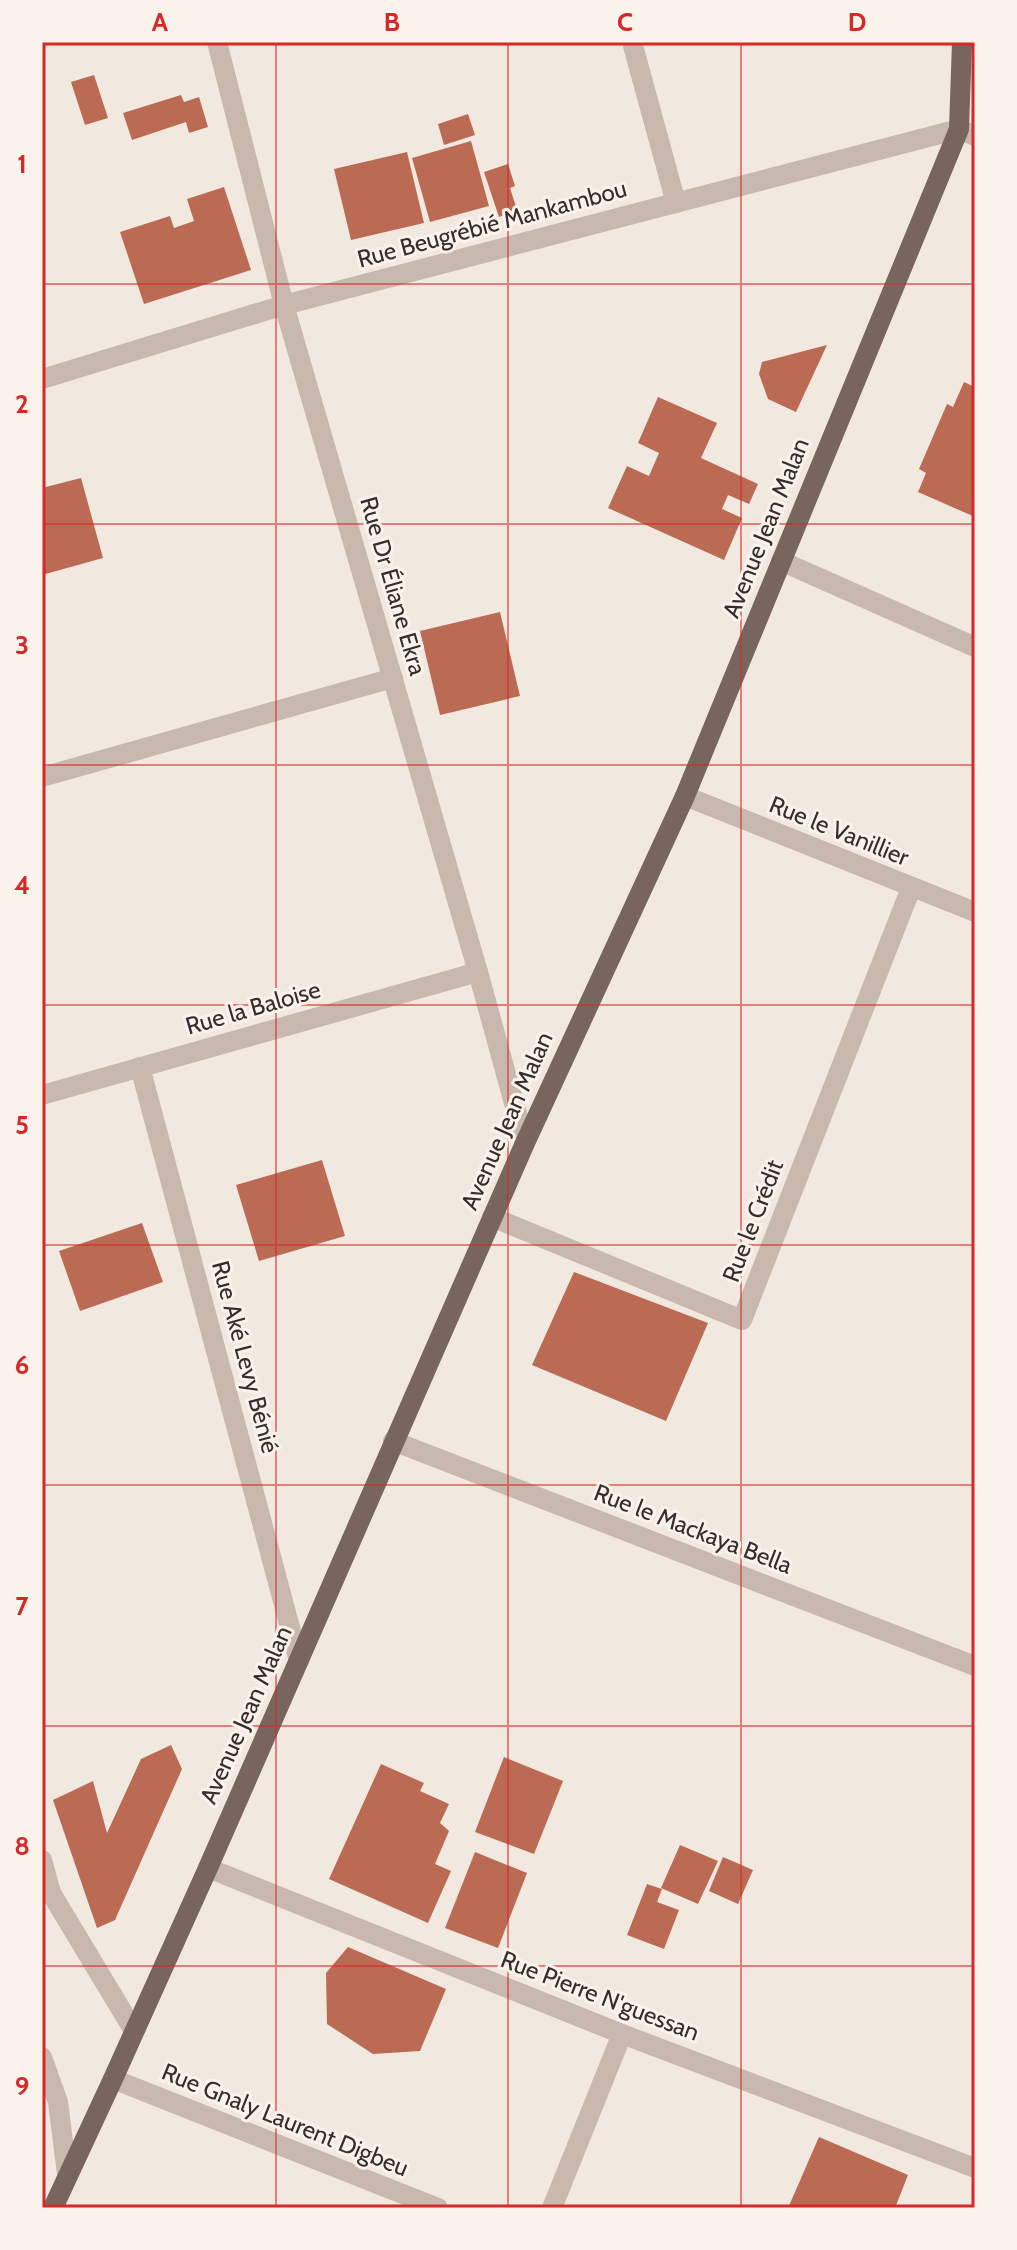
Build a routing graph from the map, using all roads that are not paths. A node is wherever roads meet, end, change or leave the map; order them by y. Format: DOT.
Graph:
graph roads {
  1 [pos="217,42"];
  2 [pos="632,42"];
  3 [pos="962,42"];
  4 [pos="967,132"];
  5 [pos="676,203"];
  6 [pos="284,305"];
  7 [pos="42,379"];
  8 [pos="781,561"];
  9 [pos="975,647"];
  10 [pos="393,678"];
  11 [pos="42,777"];
  12 [pos="685,796"];
  13 [pos="911,888"];
  14 [pos="975,912"];
  15 [pos="478,972"];
  16 [pos="140,1067"];
  17 [pos="42,1095"];
  18 [pos="525,1143"];
  19 [pos="492,1217"];
  20 [pos="393,1441"];
  21 [pos="299,1661"];
  22 [pos="975,1666"];
  23 [pos="42,1860"];
  24 [pos="208,1868"];
  25 [pos="134,2031"];
  26 [pos="622,2034"];
  27 [pos="42,2057"];
  28 [pos="113,2079"];
  29 [pos="50,2099"];
  30 [pos="975,2168"];
  31 [pos="67,2174"];
  32 [pos="53,2208"];
  33 [pos="438,2208"];
  34 [pos="552,2208"];
  1 -- 6 [label="street, Rue Dr Éliane Ekra"];
  2 -- 5 [label="street"];
  3 -- 4 [label="main road, Avenue Jean Malan"];
  4 -- 5 [label="street, Rue Beugrébié Mankambou"];
  4 -- 8 [label="main road, Avenue Jean Malan"];
  5 -- 6 [label="street, Rue Beugrébié Mankambou"];
  6 -- 7 [label="street, Rue Beugrébié Mankambou"];
  6 -- 10 [label="street, Rue Dr Éliane Ekra"];
  8 -- 9 [label="street"];
  8 -- 12 [label="main road, Avenue Jean Malan"];
  10 -- 11 [label="street"];
  10 -- 15 [label="street, Rue Dr Éliane Ekra"];
  12 -- 13 [label="street, Rue le Vanillier"];
  12 -- 18 [label="main road, Avenue Jean Malan"];
  13 -- 14 [label="street, Rue le Vanillier"];
  13 -- 19 [label="street, Rue le Crédit"];
  15 -- 16 [label="street, Rue la Baloise"];
  15 -- 18 [label="street, Rue Dr Éliane Ekra"];
  16 -- 17 [label="street, Rue la Baloise"];
  16 -- 21 [label="street, Rue Aké Levy Bénié"];
  18 -- 19 [label="main road, Avenue Jean Malan"];
  19 -- 20 [label="main road, Avenue Jean Malan"];
  20 -- 21 [label="main road, Avenue Jean Malan"];
  20 -- 22 [label="street, Rue le Mackaya Bella"];
  21 -- 24 [label="main road, Avenue Jean Malan"];
  23 -- 25 [label="street"];
  24 -- 25 [label="main road, Avenue Jean Malan"];
  24 -- 26 [label="street, Rue Pierre N'guessan"];
  25 -- 28 [label="main road, Avenue Jean Malan"];
  26 -- 30 [label="street, Rue Pierre N'guessan"];
  26 -- 34 [label="street"];
  27 -- 29 [label="street"];
  28 -- 31 [label="main road, Avenue Jean Malan"];
  28 -- 33 [label="street, Rue Gnaly Laurent Digbeu"];
  29 -- 31 [label="street"];
  31 -- 32 [label="main road, Avenue Jean Malan"];
}
